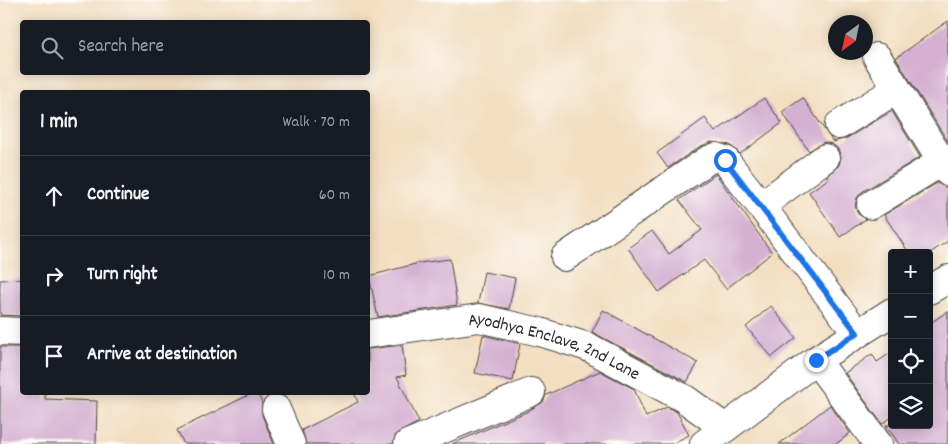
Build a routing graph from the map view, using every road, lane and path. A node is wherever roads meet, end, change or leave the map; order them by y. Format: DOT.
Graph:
graph roads {
  1 [pos="877,57"];
  2 [pos="897,89"];
  3 [pos="839,125"];
  4 [pos="825,158"];
  5 [pos="946,164"];
  6 [pos="870,205"];
  7 [pos="761,206"];
  8 [pos="565,257"];
  9 [pos="888,314"];
  10 [pos="0,331"];
  11 [pos="20,332"];
  12 [pos="857,333"];
  13 [pos="370,334"];
  14 [pos="816,360"];
  15 [pos="531,392"];
  16 [pos="276,409"];
  17 [pos="715,436"];
  18 [pos="291,444"];
  19 [pos="408,444"];
  20 [pos="878,444"];
  1 -- 2 [label="street"];
  2 -- 3 [label="street"];
  2 -- 5 [label="street"];
  4 -- 7 [label="street"];
  5 -- 6 [label="street"];
  7 -- 8 [label="street"];
  7 -- 12 [label="street"];
  9 -- 12 [label="street"];
  10 -- 11 [label="street"];
  12 -- 14 [label="street"];
  13 -- 17 [label="street, Ayodhya Enclave, 2nd Lane"];
  14 -- 17 [label="street"];
  14 -- 20 [label="street"];
  15 -- 19 [label="street"];
  16 -- 18 [label="street"];
}
